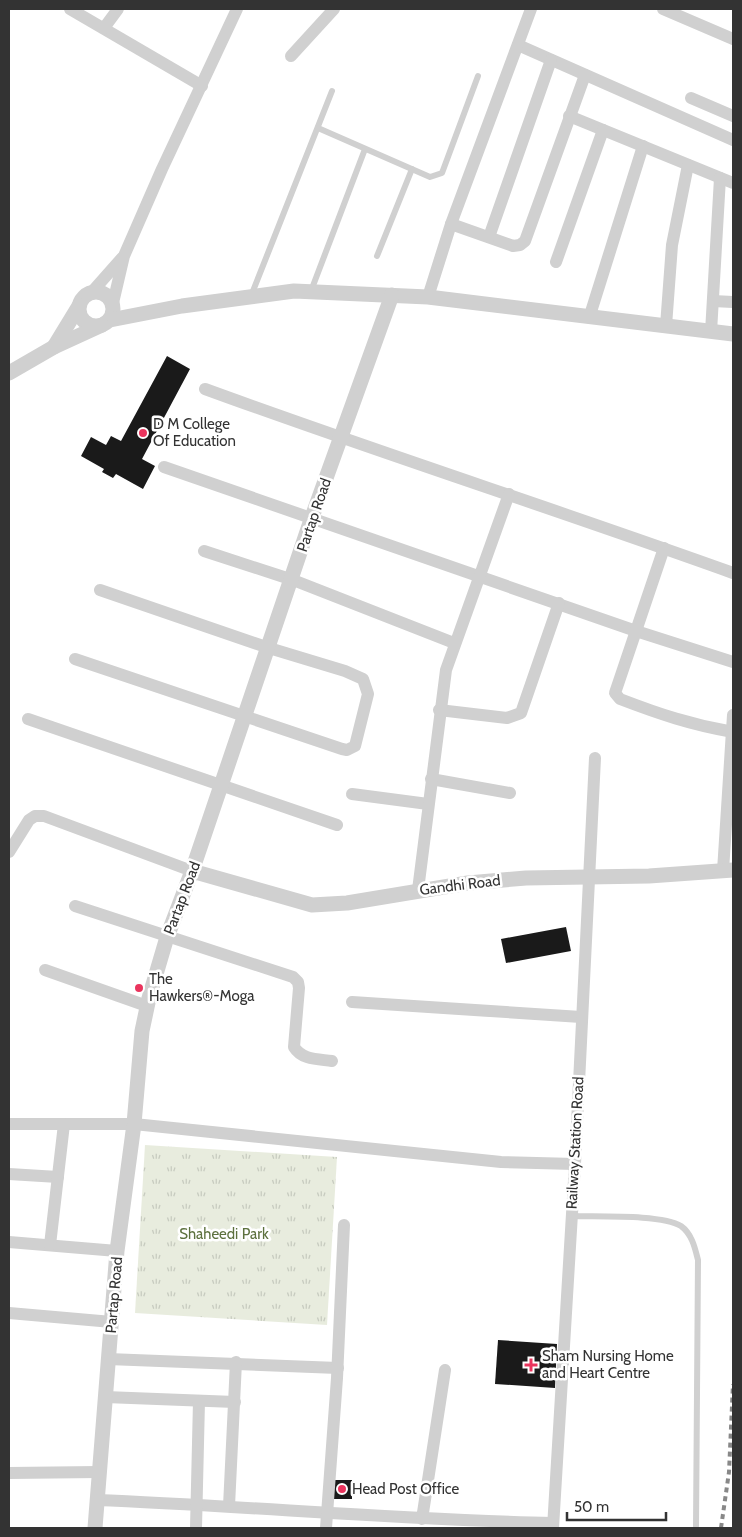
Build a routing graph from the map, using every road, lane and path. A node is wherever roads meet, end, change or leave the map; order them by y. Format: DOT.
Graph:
graph roads {
  1 [pos="70,9"];
  2 [pos="118,9"];
  3 [pos="237,9"];
  4 [pos="334,9"];
  5 [pos="531,9"];
  6 [pos="663,9"];
  7 [pos="104,28"];
  8 [pos="733,39"];
  9 [pos="518,45"];
  10 [pos="292,56"];
  11 [pos="551,60"];
  12 [pos="585,75"];
  13 [pos="478,76"];
  14 [pos="202,86"];
  15 [pos="332,91"];
  16 [pos="691,98"];
  17 [pos="569,116"];
  18 [pos="733,116"];
  19 [pos="318,128"];
  20 [pos="603,130"];
  21 [pos="733,140"];
  22 [pos="643,146"];
  23 [pos="365,149"];
  24 [pos="688,165"];
  25 [pos="412,169"];
  26 [pos="720,178"];
  27 [pos="733,183"];
  28 [pos="452,224"];
  29 [pos="489,237"];
  30 [pos="124,256"];
  31 [pos="377,256"];
  32 [pos="556,262"];
  33 [pos="311,292"];
  34 [pos="90,293"];
  35 [pos="392,295"];
  36 [pos="251,296"];
  37 [pos="428,297"];
  38 [pos="713,301"];
  39 [pos="733,302"];
  40 [pos="113,303"];
  41 [pos="79,306"];
  42 [pos="590,316"];
  43 [pos="106,323"];
  44 [pos="666,326"];
  45 [pos="711,332"];
  46 [pos="733,334"];
  47 [pos="54,347"];
  48 [pos="9,373"];
  49 [pos="205,389"];
  50 [pos="341,439"];
  51 [pos="164,467"];
  52 [pos="509,494"];
  53 [pos="312,517"];
  54 [pos="664,548"];
  55 [pos="204,551"];
  56 [pos="733,573"];
  57 [pos="481,576"];
  58 [pos="292,580"];
  59 [pos="100,590"];
  60 [pos="559,603"];
  61 [pos="636,631"];
  62 [pos="454,643"];
  63 [pos="269,648"];
  64 [pos="74,659"];
  65 [pos="733,662"];
  66 [pos="439,710"];
  67 [pos="733,715"];
  68 [pos="245,718"];
  69 [pos="28,720"];
  70 [pos="732,732"];
  71 [pos="595,758"];
  72 [pos="431,779"];
  73 [pos="222,785"];
  74 [pos="510,793"];
  75 [pos="352,794"];
  76 [pos="428,804"];
  77 [pos="337,825"];
  78 [pos="9,852"];
  79 [pos="728,870"];
  80 [pos="192,871"];
  81 [pos="589,878"];
  82 [pos="418,890"];
  83 [pos="75,906"];
  84 [pos="166,938"];
  85 [pos="45,970"];
  86 [pos="352,1002"];
  87 [pos="148,1006"];
  88 [pos="581,1017"];
  89 [pos="332,1061"];
  90 [pos="9,1124"];
  91 [pos="64,1124"];
  92 [pos="134,1124"];
  93 [pos="575,1164"];
  94 [pos="9,1174"];
  95 [pos="58,1177"];
  96 [pos="572,1216"];
  97 [pos="344,1225"];
  98 [pos="9,1242"];
  99 [pos="50,1245"];
  100 [pos="118,1251"];
  101 [pos="9,1313"];
  102 [pos="112,1322"];
  103 [pos="108,1359"];
  104 [pos="236,1362"];
  105 [pos="338,1368"];
  106 [pos="445,1370"];
  107 [pos="105,1397"];
  108 [pos="198,1401"];
  109 [pos="235,1402"];
  110 [pos="99,1472"];
  111 [pos="9,1473"];
  112 [pos="96,1500"];
  113 [pos="196,1504"];
  114 [pos="229,1506"];
  115 [pos="327,1512"];
  116 [pos="422,1519"];
  117 [pos="452,1525"];
  118 [pos="553,1526"];
  119 [pos="696,1526"];
  120 [pos="95,1528"];
  121 [pos="196,1528"];
  122 [pos="326,1528"];
  1 -- 7 [label="street"];
  2 -- 7 [label="street"];
  3 -- 14 [label="street"];
  4 -- 10 [label="street"];
  5 -- 9 [label="street"];
  6 -- 8 [label="street"];
  7 -- 14 [label="street"];
  9 -- 11 [label="street"];
  9 -- 28 [label="street"];
  11 -- 12 [label="street"];
  11 -- 29 [label="street"];
  12 -- 17 [label="street"];
  12 -- 21 [label="street"];
  13 -- 25 [label="lane"];
  14 -- 30 [label="street"];
  15 -- 19 [label="lane"];
  16 -- 18 [label="street"];
  17 -- 20 [label="street"];
  17 -- 29 [label="street"];
  19 -- 23 [label="lane"];
  19 -- 36 [label="lane"];
  20 -- 22 [label="street"];
  20 -- 32 [label="street"];
  22 -- 24 [label="street"];
  22 -- 42 [label="street"];
  23 -- 25 [label="lane"];
  23 -- 33 [label="lane"];
  24 -- 26 [label="street"];
  24 -- 44 [label="street"];
  25 -- 31 [label="lane"];
  26 -- 27 [label="street"];
  26 -- 38 [label="street"];
  28 -- 29 [label="street"];
  28 -- 37 [label="street"];
  30 -- 34 [label="street"];
  30 -- 40 [label="street"];
  33 -- 35 [label="street"];
  33 -- 36 [label="street"];
  34 -- 40 [label="street"];
  34 -- 41 [label="street"];
  35 -- 37 [label="street"];
  35 -- 50 [label="street, Partap Road"];
  36 -- 43 [label="street"];
  37 -- 42 [label="street"];
  38 -- 39 [label="street"];
  38 -- 45 [label="street"];
  40 -- 43 [label="street"];
  41 -- 43 [label="street"];
  41 -- 47 [label="street"];
  42 -- 44 [label="street"];
  43 -- 47 [label="street"];
  44 -- 45 [label="street"];
  45 -- 46 [label="street"];
  47 -- 48 [label="street"];
  49 -- 50 [label="street"];
  50 -- 52 [label="street"];
  50 -- 53 [label="street, Partap Road"];
  51 -- 53 [label="street"];
  52 -- 54 [label="street"];
  52 -- 57 [label="street"];
  53 -- 57 [label="street"];
  53 -- 58 [label="street, Partap Road"];
  54 -- 56 [label="street"];
  54 -- 61 [label="street"];
  55 -- 58 [label="street"];
  57 -- 60 [label="street"];
  57 -- 62 [label="street"];
  58 -- 62 [label="street"];
  58 -- 63 [label="street, Partap Road"];
  59 -- 63 [label="street"];
  60 -- 61 [label="street"];
  60 -- 66 [label="street"];
  61 -- 65 [label="street"];
  61 -- 70 [label="street"];
  62 -- 66 [label="street"];
  63 -- 68 [label="street, Partap Road"];
  63 -- 68 [label="street"];
  64 -- 68 [label="street"];
  66 -- 72 [label="street"];
  67 -- 70 [label="street"];
  68 -- 73 [label="street, Partap Road"];
  69 -- 73 [label="street"];
  70 -- 79 [label="street"];
  71 -- 81 [label="street, Railway Station Road"];
  72 -- 74 [label="street"];
  72 -- 76 [label="street"];
  73 -- 77 [label="street"];
  73 -- 80 [label="street, Partap Road"];
  75 -- 76 [label="street"];
  76 -- 82 [label="street"];
  78 -- 80 [label="street"];
  79 -- 81 [label="street, Gandhi Road"];
  80 -- 82 [label="street, Gandhi Road"];
  80 -- 84 [label="street, Partap Road"];
  81 -- 82 [label="street, Gandhi Road"];
  81 -- 88 [label="street, Railway Station Road"];
  83 -- 84 [label="street"];
  84 -- 87 [label="street, Partap Road"];
  84 -- 89 [label="street"];
  85 -- 87 [label="street"];
  86 -- 88 [label="street"];
  87 -- 92 [label="street, Partap Road"];
  88 -- 93 [label="street, Railway Station Road"];
  90 -- 91 [label="street"];
  91 -- 92 [label="street"];
  91 -- 95 [label="street"];
  92 -- 93 [label="street"];
  92 -- 100 [label="street, Partap Road"];
  93 -- 96 [label="street, Railway Station Road"];
  94 -- 95 [label="street"];
  95 -- 99 [label="street"];
  96 -- 118 [label="street, Railway Station Road"];
  96 -- 119 [label="lane"];
  97 -- 105 [label="street"];
  98 -- 99 [label="street"];
  99 -- 100 [label="street"];
  100 -- 102 [label="street, Partap Road"];
  101 -- 102 [label="street"];
  102 -- 103 [label="street, Partap Road"];
  103 -- 104 [label="street"];
  103 -- 107 [label="street, Partap Road"];
  104 -- 105 [label="street"];
  104 -- 109 [label="street"];
  105 -- 115 [label="street"];
  106 -- 116 [label="street"];
  107 -- 108 [label="street"];
  107 -- 110 [label="street, Partap Road"];
  108 -- 109 [label="street"];
  108 -- 113 [label="street"];
  109 -- 114 [label="street"];
  110 -- 111 [label="street"];
  110 -- 112 [label="street, Partap Road"];
  112 -- 113 [label="street"];
  112 -- 120 [label="street, Partap Road"];
  113 -- 114 [label="street"];
  113 -- 121 [label="street"];
  114 -- 115 [label="street"];
  115 -- 116 [label="street"];
  115 -- 122 [label="street"];
  116 -- 117 [label="street"];
  117 -- 118 [label="street"];
}
